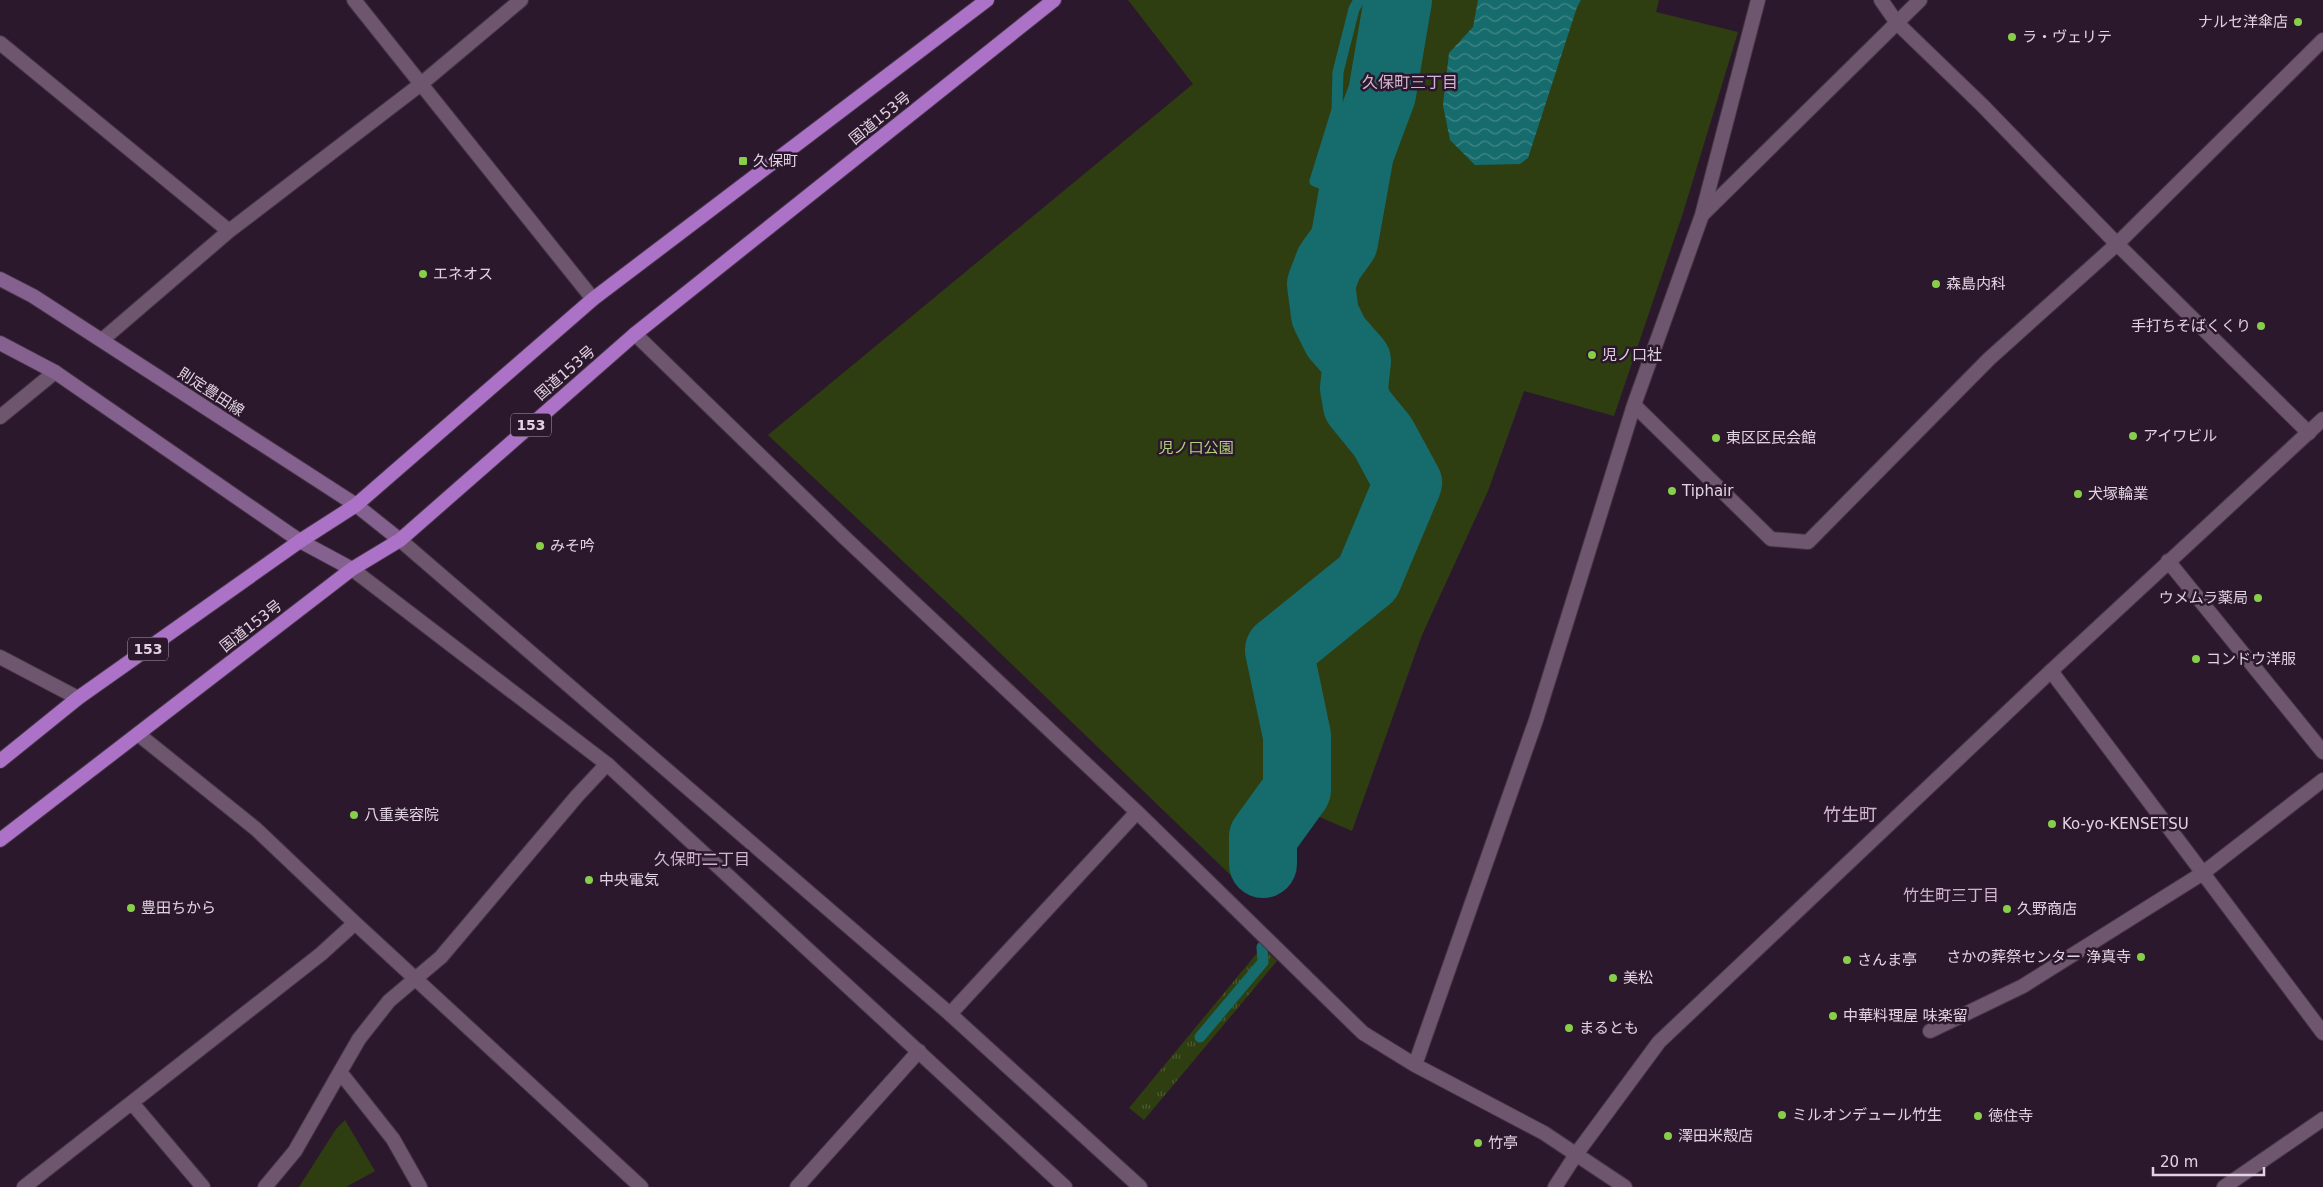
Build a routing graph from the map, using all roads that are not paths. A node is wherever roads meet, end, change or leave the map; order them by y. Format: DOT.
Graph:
graph roads {
  1 [pos="354,0"];
  2 [pos="522,0"];
  3 [pos="987,0"];
  4 [pos="1054,0"];
  5 [pos="1758,0"];
  6 [pos="1880,0"];
  7 [pos="1920,0"];
  8 [pos="1897,22"];
  9 [pos="2323,40"];
  10 [pos="0,43"];
  11 [pos="421,84"];
  12 [pos="1702,215"];
  13 [pos="229,231"];
  14 [pos="2117,244"];
  15 [pos="0,279"];
  16 [pos="593,299"];
  17 [pos="635,334"];
  18 [pos="102,340"];
  19 [pos="0,343"];
  20 [pos="55,372"];
  21 [pos="1634,405"];
  22 [pos="0,417"];
  23 [pos="2323,419"];
  24 [pos="2309,433"];
  25 [pos="356,505"];
  26 [pos="400,540"];
  27 [pos="300,541"];
  28 [pos="2168,561"];
  29 [pos="352,569"];
  30 [pos="0,657"];
  31 [pos="2051,671"];
  32 [pos="78,698"];
  33 [pos="138,734"];
  34 [pos="2323,752"];
  35 [pos="0,761"];
  36 [pos="607,764"];
  37 [pos="2323,780"];
  38 [pos="1137,812"];
  39 [pos="0,840"];
  40 [pos="2203,873"];
  41 [pos="355,923"];
  42 [pos="416,979"];
  43 [pos="950,1014"];
  44 [pos="1930,1031"];
  45 [pos="2323,1033"];
  46 [pos="919,1051"];
  47 [pos="1415,1065"];
  48 [pos="340,1072"];
  49 [pos="132,1103"];
  50 [pos="2323,1119"];
  51 [pos="1577,1153"];
  52 [pos="24,1187"];
  53 [pos="203,1187"];
  54 [pos="266,1187"];
  55 [pos="420,1187"];
  56 [pos="640,1187"];
  57 [pos="796,1187"];
  58 [pos="1065,1187"];
  59 [pos="1140,1187"];
  60 [pos="1555,1187"];
  61 [pos="1626,1187"];
  62 [pos="2224,1187"];
  1 -- 11 [label="street"];
  2 -- 11 [label="street"];
  3 -- 16 [label="highway, 国道153号 / 153"];
  4 -- 17 [label="highway, 国道153号 / 153"];
  5 -- 12 [label="street"];
  6 -- 8 [label="street"];
  7 -- 8 [label="street"];
  8 -- 12 [label="street"];
  8 -- 14 [label="street"];
  9 -- 14 [label="street"];
  10 -- 13 [label="street"];
  11 -- 13 [label="street"];
  11 -- 16 [label="street"];
  12 -- 21 [label="street"];
  13 -- 18 [label="street"];
  14 -- 21 [label="street"];
  14 -- 24 [label="street"];
  15 -- 18 [label="main road, 則定豊田線"];
  16 -- 25 [label="highway, 国道153号 / 153"];
  17 -- 26 [label="highway, 国道153号 / 153"];
  17 -- 38 [label="street"];
  18 -- 25 [label="main road, 則定豊田線"];
  19 -- 20 [label="main road"];
  20 -- 22 [label="street"];
  20 -- 27 [label="main road"];
  21 -- 47 [label="street"];
  23 -- 24 [label="street"];
  24 -- 28 [label="street"];
  25 -- 26 [label="main road, 則定豊田線"];
  25 -- 27 [label="highway, 国道153号 / 153"];
  26 -- 29 [label="highway, 国道153号 / 153"];
  26 -- 43 [label="street"];
  27 -- 29 [label="main road"];
  27 -- 32 [label="highway, 国道153号 / 153"];
  28 -- 31 [label="street"];
  28 -- 34 [label="street"];
  29 -- 33 [label="highway, 国道153号 / 153"];
  29 -- 36 [label="street"];
  30 -- 32 [label="street"];
  31 -- 40 [label="street"];
  31 -- 51 [label="street"];
  32 -- 35 [label="highway, 国道153号 / 153"];
  33 -- 39 [label="highway, 国道153号 / 153"];
  33 -- 41 [label="street"];
  36 -- 42 [label="street"];
  36 -- 46 [label="street"];
  37 -- 40 [label="street"];
  38 -- 43 [label="street"];
  38 -- 47 [label="street"];
  40 -- 44 [label="street"];
  40 -- 45 [label="street"];
  41 -- 42 [label="street"];
  41 -- 49 [label="street"];
  42 -- 48 [label="street"];
  42 -- 56 [label="street"];
  43 -- 59 [label="street"];
  46 -- 57 [label="street"];
  46 -- 58 [label="street"];
  47 -- 51 [label="street"];
  48 -- 54 [label="street"];
  48 -- 55 [label="street"];
  49 -- 52 [label="street"];
  49 -- 53 [label="street"];
  50 -- 62 [label="street"];
  51 -- 60 [label="street"];
  51 -- 61 [label="street"];
}
